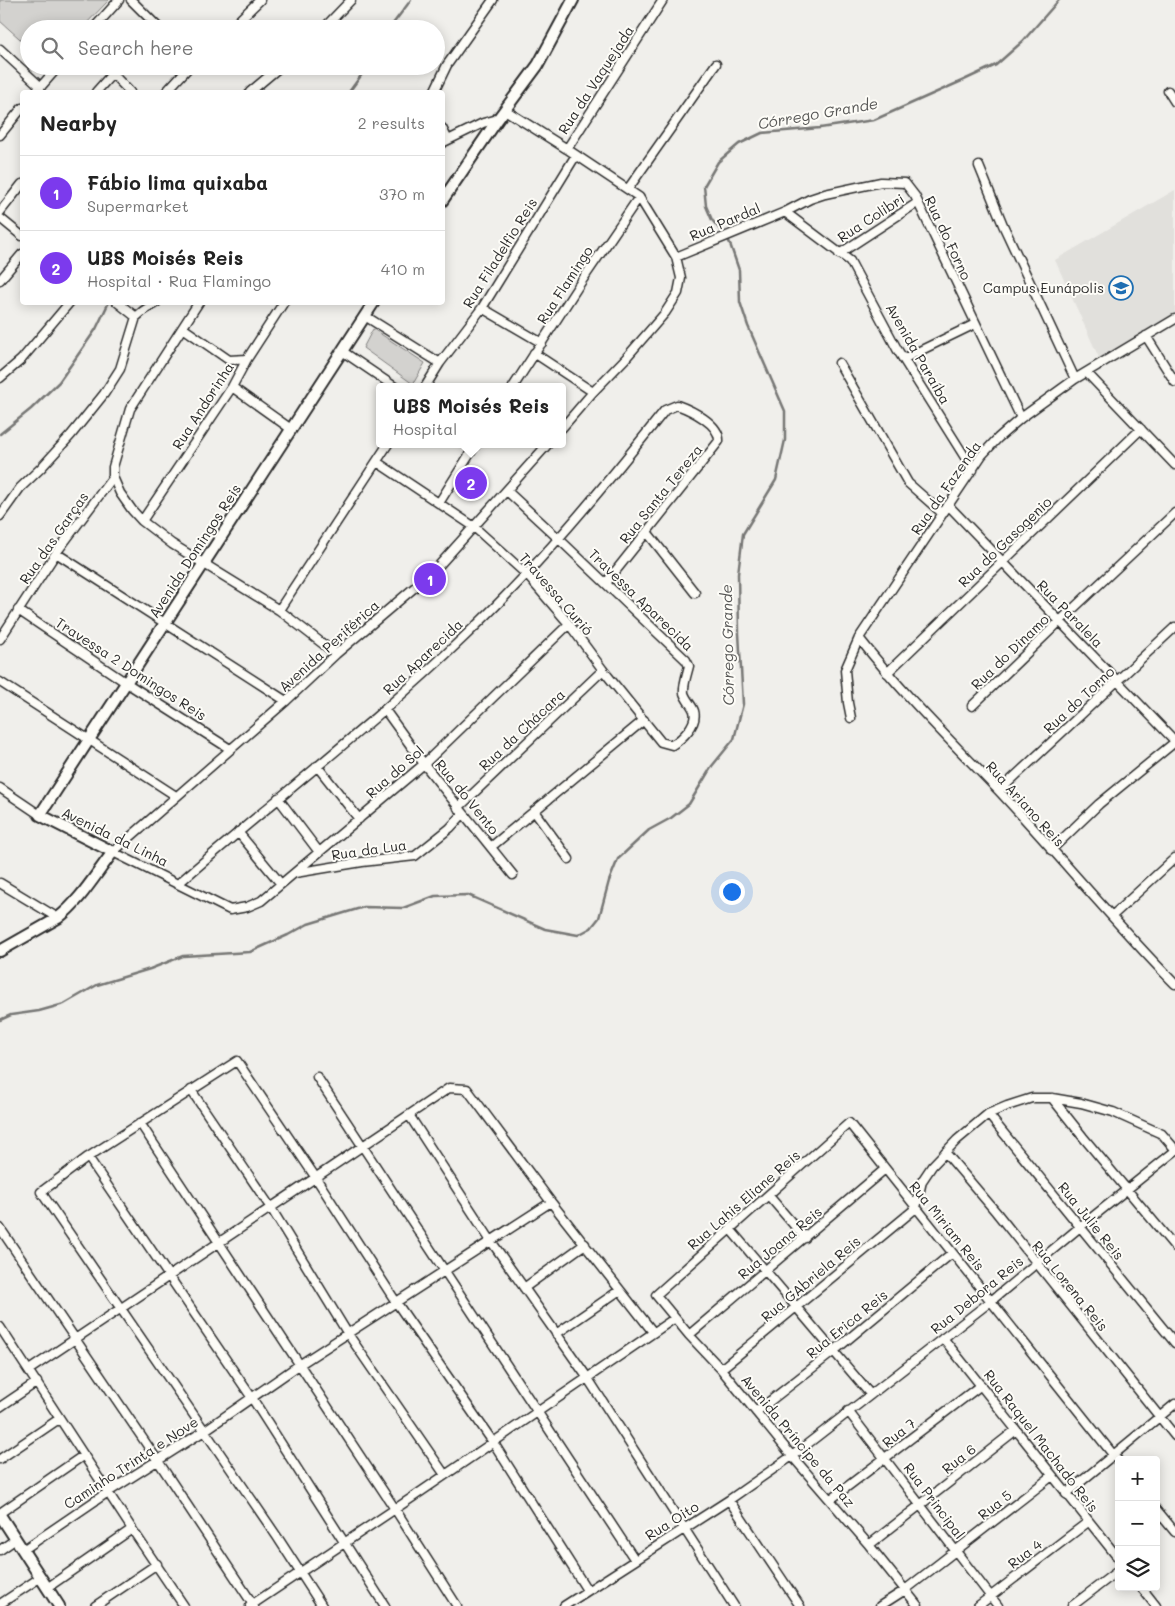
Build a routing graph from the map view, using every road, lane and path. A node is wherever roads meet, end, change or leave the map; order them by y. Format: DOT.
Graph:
graph roads {
  1 [pos="119,0"];
  2 [pos="131,0"];
  3 [pos="351,0"];
  4 [pos="493,0"];
  5 [pos="573,0"];
  6 [pos="663,0"];
  7 [pos="258,1"];
  8 [pos="101,20"];
  9 [pos="151,20"];
  10 [pos="239,20"];
  11 [pos="332,20"];
  12 [pos="0,49"];
  13 [pos="716,64"];
  14 [pos="20,71"];
  15 [pos="445,71"];
  16 [pos="24,75"];
  17 [pos="52,75"];
  18 [pos="111,75"];
  19 [pos="113,75"];
  20 [pos="182,75"];
  21 [pos="270,75"];
  22 [pos="443,75"];
  23 [pos="38,90"];
  24 [pos="98,90"];
  25 [pos="128,90"];
  26 [pos="168,90"];
  27 [pos="252,90"];
  28 [pos="435,90"];
  29 [pos="1168,91"];
  30 [pos="1175,102"];
  31 [pos="20,110"];
  32 [pos="505,110"];
  33 [pos="498,119"];
  34 [pos="2,130"];
  35 [pos="445,141"];
  36 [pos="567,149"];
  37 [pos="576,155"];
  38 [pos="979,166"];
  39 [pos="20,187"];
  40 [pos="628,189"];
  41 [pos="445,197"];
  42 [pos="639,197"];
  43 [pos="917,203"];
  44 [pos="0,212"];
  45 [pos="785,212"];
  46 [pos="0,218"];
  47 [pos="20,234"];
  48 [pos="839,254"];
  49 [pos="20,256"];
  50 [pos="676,257"];
  51 [pos="0,280"];
  52 [pos="67,305"];
  53 [pos="120,305"];
  54 [pos="152,305"];
  55 [pos="197,305"];
  56 [pos="282,305"];
  57 [pos="372,305"];
  58 [pos="482,308"];
  59 [pos="365,316"];
  60 [pos="136,317"];
  61 [pos="1175,319"];
  62 [pos="975,324"];
  63 [pos="182,328"];
  64 [pos="1146,336"];
  65 [pos="542,343"];
  66 [pos="342,351"];
  67 [pos="534,353"];
  68 [pos="903,358"];
  69 [pos="247,359"];
  70 [pos="440,363"];
  71 [pos="840,363"];
  72 [pos="1087,373"];
  73 [pos="0,378"];
  74 [pos="1075,379"];
  75 [pos="1175,382"];
  76 [pos="390,383"];
  77 [pos="428,383"];
  78 [pos="515,383"];
  79 [pos="232,387"];
  80 [pos="593,392"];
  81 [pos="1021,418"];
  82 [pos="657,421"];
  83 [pos="566,423"];
  84 [pos="291,429"];
  85 [pos="1140,429"];
  86 [pos="386,448"];
  87 [pos="473,448"];
  88 [pos="545,448"];
  89 [pos="377,462"];
  90 [pos="1175,465"];
  91 [pos="973,470"];
  92 [pos="112,477"];
  93 [pos="507,491"];
  94 [pos="439,503"];
  95 [pos="948,505"];
  96 [pos="942,513"];
  97 [pos="1175,513"];
  98 [pos="0,516"];
  99 [pos="142,521"];
  100 [pos="474,526"];
  101 [pos="647,532"];
  102 [pos="559,538"];
  103 [pos="56,553"];
  104 [pos="1002,562"];
  105 [pos="203,563"];
  106 [pos="526,574"];
  107 [pos="606,583"];
  108 [pos="695,593"];
  109 [pos="18,610"];
  110 [pos="279,610"];
  111 [pos="164,621"];
  112 [pos="1060,621"];
  113 [pos="569,624"];
  114 [pos="1175,627"];
  115 [pos="859,638"];
  116 [pos="0,639"];
  117 [pos="336,654"];
  118 [pos="603,670"];
  119 [pos="887,673"];
  120 [pos="1118,681"];
  121 [pos="0,682"];
  122 [pos="125,682"];
  123 [pos="286,700"];
  124 [pos="972,706"];
  125 [pos="385,710"];
  126 [pos="851,718"];
  127 [pos="646,723"];
  128 [pos="88,740"];
  129 [pos="1175,741"];
  130 [pos="230,749"];
  131 [pos="424,764"];
  132 [pos="317,766"];
  133 [pos="0,788"];
  134 [pos="998,791"];
  135 [pos="176,796"];
  136 [pos="278,798"];
  137 [pos="461,811"];
  138 [pos="534,812"];
  139 [pos="40,815"];
  140 [pos="360,819"];
  141 [pos="238,832"];
  142 [pos="491,847"];
  143 [pos="1051,850"];
  144 [pos="113,852"];
  145 [pos="319,852"];
  146 [pos="1175,858"];
  147 [pos="569,859"];
  148 [pos="293,874"];
  149 [pos="513,875"];
  150 [pos="0,883"];
  151 [pos="179,883"];
  152 [pos="281,884"];
  153 [pos="221,906"];
  154 [pos="1112,916"];
  155 [pos="58,918"];
  156 [pos="0,951"];
  157 [pos="1174,983"];
  158 [pos="317,1078"];
  159 [pos="191,1090"];
  160 [pos="1052,1098"];
  161 [pos="988,1114"];
  162 [pos="409,1115"];
  163 [pos="140,1123"];
  164 [pos="849,1123"];
  165 [pos="362,1147"];
  166 [pos="1175,1150"];
  167 [pos="945,1152"];
  168 [pos="88,1157"];
  169 [pos="885,1170"];
  170 [pos="316,1178"];
  171 [pos="1126,1189"];
  172 [pos="769,1196"];
  173 [pos="551,1202"];
  174 [pos="271,1208"];
  175 [pos="916,1208"];
  176 [pos="1080,1227"];
  177 [pos="0,1228"];
  178 [pos="730,1229"];
  179 [pos="805,1238"];
  180 [pos="490,1241"];
  181 [pos="218,1243"];
  182 [pos="584,1244"];
  183 [pos="1175,1247"];
  184 [pos="952,1253"];
  185 [pos="1036,1263"];
  186 [pos="443,1272"];
  187 [pos="766,1272"];
  188 [pos="169,1276"];
  189 [pos="524,1288"];
  190 [pos="620,1290"];
  191 [pos="656,1295"];
  192 [pos="991,1301"];
  193 [pos="396,1302"];
  194 [pos="796,1307"];
  195 [pos="121,1308"];
  196 [pos="675,1318"];
  197 [pos="1,1331"];
  198 [pos="653,1332"];
  199 [pos="348,1334"];
  200 [pos="556,1334"];
  201 [pos="689,1335"];
  202 [pos="75,1338"];
  203 [pos="943,1338"];
  204 [pos="1175,1343"];
  205 [pos="834,1351"];
  206 [pos="299,1365"];
  207 [pos="721,1369"];
  208 [pos="29,1370"];
  209 [pos="587,1377"];
  210 [pos="38,1382"];
  211 [pos="981,1385"];
  212 [pos="870,1394"];
  213 [pos="252,1398"];
  214 [pos="1175,1404"];
  215 [pos="0,1407"];
  216 [pos="848,1411"];
  217 [pos="537,1412"];
  218 [pos="756,1412"];
  219 [pos="1159,1417"];
  220 [pos="59,1419"];
  221 [pos="1016,1430"];
  222 [pos="204,1431"];
  223 [pos="1175,1436"];
  224 [pos="493,1442"];
  225 [pos="84,1455"];
  226 [pos="792,1456"];
  227 [pos="1119,1456"];
  228 [pos="886,1458"];
  229 [pos="1115,1458"];
  230 [pos="0,1459"];
  231 [pos="158,1460"];
  232 [pos="1115,1460"];
  233 [pos="445,1475"];
  234 [pos="1052,1476"];
  235 [pos="108,1492"];
  236 [pos="1066,1494"];
  237 [pos="831,1499"];
  238 [pos="729,1500"];
  239 [pos="921,1505"];
  240 [pos="395,1509"];
  241 [pos="0,1514"];
  242 [pos="1160,1514"];
  243 [pos="1088,1522"];
  244 [pos="132,1529"];
  245 [pos="683,1529"];
  246 [pos="1175,1532"];
  247 [pos="16,1538"];
  248 [pos="344,1543"];
  249 [pos="869,1544"];
  250 [pos="0,1550"];
  251 [pos="23,1550"];
  252 [pos="956,1551"];
  253 [pos="1115,1554"];
  254 [pos="635,1560"];
  255 [pos="157,1564"];
  256 [pos="300,1573"];
  257 [pos="1115,1573"];
  258 [pos="41,1577"];
  259 [pos="47,1588"];
  260 [pos="587,1590"];
  261 [pos="905,1590"];
  262 [pos="1144,1591"];
  263 [pos="991,1596"];
  264 [pos="0,1604"];
  265 [pos="180,1605"];
  266 [pos="252,1605"];
  267 [pos="59,1606"];
  268 [pos="95,1606"];
  269 [pos="322,1606"];
  270 [pos="386,1606"];
  271 [pos="456,1606"];
  272 [pos="564,1606"];
  273 [pos="734,1606"];
  274 [pos="800,1606"];
  275 [pos="880,1606"];
  276 [pos="918,1606"];
  277 [pos="978,1606"];
  278 [pos="998,1606"];
  279 [pos="1072,1606"];
  280 [pos="1156,1606"];
  1 -- 8 [label="street"];
  2 -- 9 [label="street"];
  3 -- 11 [label="street"];
  4 -- 15 [label="street"];
  5 -- 32 [label="street"];
  6 -- 36 [label="street, Rua da Vaquejada"];
  7 -- 10 [label="street"];
  12 -- 14 [label="street"];
  13 -- 40 [label="street"];
  16 -- 23 [label="street"];
  17 -- 23 [label="street"];
  18 -- 24 [label="street"];
  19 -- 25 [label="street"];
  20 -- 26 [label="street"];
  21 -- 27 [label="street"];
  22 -- 28 [label="street"];
  29 -- 30 [label="street"];
  31 -- 34 [label="street"];
  32 -- 33 [label="street"];
  32 -- 36 [label="street"];
  33 -- 35 [label="street"];
  33 -- 41 [label="street"];
  36 -- 37 [label="street"];
  37 -- 40 [label="street"];
  37 -- 58 [label="street, Rua Filadelfio Reis"];
  38 -- 74 [label="street"];
  39 -- 44 [label="street"];
  40 -- 42 [label="street"];
  42 -- 50 [label="street"];
  42 -- 65 [label="street, Rua Flamingo"];
  43 -- 45 [label="street, Rua do Forno"];
  43 -- 48 [label="street, Rua Colibri"];
  43 -- 62 [label="street, Rua do Forno"];
  45 -- 48 [label="street, Avenida Paraíba"];
  45 -- 50 [label="street, Rua Pardal"];
  46 -- 47 [label="street"];
  48 -- 68 [label="street, Avenida Paraíba"];
  49 -- 51 [label="street"];
  50 -- 80 [label="street"];
  52 -- 73 [label="street"];
  53 -- 60 [label="street"];
  54 -- 60 [label="street"];
  55 -- 63 [label="street"];
  56 -- 69 [label="street, Rua Andorinha"];
  57 -- 59 [label="street, Avenida Domingos Reis"];
  58 -- 65 [label="street"];
  58 -- 70 [label="street, Rua Filadelfio Reis"];
  59 -- 66 [label="street, Avenida Domingos Reis"];
  59 -- 70 [label="street"];
  60 -- 98 [label="street"];
  61 -- 64 [label="street, Rua da Fazenda"];
  62 -- 68 [label="street"];
  62 -- 81 [label="street, Rua do Forno"];
  63 -- 69 [label="street"];
  63 -- 92 [label="street"];
  64 -- 72 [label="street, Rua da Fazenda"];
  64 -- 75 [label="street"];
  65 -- 67 [label="street, Rua Flamingo"];
  66 -- 76 [label="street"];
  66 -- 84 [label="street, Avenida Domingos Reis"];
  67 -- 78 [label="street, Rua Flamingo"];
  67 -- 80 [label="street"];
  68 -- 91 [label="street, Avenida Paraíba"];
  69 -- 79 [label="street, Rua Andorinha"];
  70 -- 77 [label="street, Rua Filadelfio Reis"];
  71 -- 96 [label="street"];
  72 -- 74 [label="street, Rua da Fazenda"];
  72 -- 85 [label="street"];
  74 -- 81 [label="street, Rua da Fazenda"];
  79 -- 84 [label="street"];
  79 -- 99 [label="street, Rua Andorinha"];
  80 -- 83 [label="street"];
  81 -- 91 [label="street, Rua da Fazenda"];
  82 -- 101 [label="street, Rua Santa Tereza"];
  82 -- 102 [label="street, Rua Aparecida"];
  84 -- 105 [label="street, Avenida Domingos Reis"];
  85 -- 90 [label="street"];
  85 -- 104 [label="street, Rua do Gasogenio"];
  86 -- 89 [label="street"];
  87 -- 94 [label="street"];
  88 -- 93 [label="street, Avenida Periférica"];
  89 -- 94 [label="street, Travessa Curió"];
  89 -- 110 [label="street"];
  91 -- 95 [label="street, Rua da Fazenda"];
  92 -- 99 [label="street"];
  92 -- 103 [label="street, Rua das Garças"];
  93 -- 100 [label="street, Avenida Periférica"];
  93 -- 102 [label="street, Travessa Aparecida"];
  94 -- 100 [label="street, Travessa Curió"];
  95 -- 96 [label="street, Rua da Fazenda"];
  95 -- 104 [label="street, Rua Paralela"];
  96 -- 115 [label="street, Rua da Fazenda"];
  97 -- 112 [label="street, Rua do Dinamo"];
  99 -- 105 [label="street"];
  100 -- 106 [label="street, Travessa Curió"];
  100 -- 117 [label="street, Avenida Periférica"];
  101 -- 107 [label="street, Rua Santa Tereza"];
  101 -- 108 [label="street"];
  102 -- 106 [label="street, Rua Aparecida"];
  102 -- 107 [label="street, Travessa Aparecida"];
  103 -- 109 [label="street, Rua das Garças"];
  103 -- 111 [label="street"];
  104 -- 112 [label="street, Rua Paralela"];
  104 -- 119 [label="street, Rua do Gasogenio"];
  105 -- 110 [label="street"];
  105 -- 111 [label="street, Avenida Domingos Reis"];
  106 -- 113 [label="street, Travessa Curió"];
  106 -- 125 [label="street, Rua Aparecida"];
  107 -- 127 [label="street, Travessa Aparecida"];
  109 -- 116 [label="street, Rua das Garças"];
  109 -- 122 [label="street, Travessa 2 Domingos Reis"];
  110 -- 117 [label="street"];
  111 -- 122 [label="street, Avenida Domingos Reis"];
  111 -- 123 [label="street"];
  112 -- 120 [label="street, Rua Paralela"];
  112 -- 124 [label="street, Rua do Dinamo"];
  113 -- 118 [label="street, Travessa Curió"];
  113 -- 131 [label="street, Rua do Sol"];
  114 -- 120 [label="street, Rua do Torno"];
  115 -- 119 [label="street, Rua Ariano Reis"];
  115 -- 126 [label="street, Rua da Fazenda"];
  117 -- 123 [label="street, Avenida Periférica"];
  118 -- 127 [label="street, Travessa Curió"];
  118 -- 137 [label="street, Rua da Chácara"];
  119 -- 134 [label="street, Rua Ariano Reis"];
  120 -- 129 [label="street, Rua Paralela"];
  120 -- 134 [label="street, Rua do Torno"];
  121 -- 128 [label="street"];
  122 -- 128 [label="street, Avenida Domingos Reis"];
  122 -- 130 [label="street, Travessa 2 Domingos Reis"];
  123 -- 130 [label="street, Avenida Periférica"];
  125 -- 131 [label="street, Rua do Vento"];
  125 -- 132 [label="street, Rua Aparecida"];
  127 -- 138 [label="street"];
  128 -- 135 [label="street"];
  128 -- 139 [label="street, Avenida Domingos Reis"];
  129 -- 143 [label="street"];
  130 -- 135 [label="street, Avenida Periférica"];
  131 -- 137 [label="street, Rua do Vento"];
  131 -- 140 [label="street, Rua do Sol"];
  132 -- 136 [label="street, Rua Aparecida"];
  132 -- 140 [label="street"];
  133 -- 139 [label="street, Avenida da Linha"];
  134 -- 143 [label="street, Rua Ariano Reis"];
  135 -- 144 [label="street, Avenida Periférica"];
  136 -- 141 [label="street, Rua Aparecida"];
  136 -- 145 [label="street"];
  137 -- 142 [label="street, Rua do Vento"];
  137 -- 148 [label="street, Rua da Lua"];
  138 -- 142 [label="street"];
  138 -- 147 [label="street"];
  139 -- 144 [label="street, Avenida da Linha"];
  140 -- 145 [label="street, Rua do Sol"];
  141 -- 151 [label="street, Rua Aparecida"];
  141 -- 152 [label="street"];
  142 -- 149 [label="street, Rua do Vento"];
  143 -- 154 [label="street, Rua Ariano Reis"];
  144 -- 151 [label="street, Avenida da Linha"];
  144 -- 155 [label="street"];
  145 -- 148 [label="street, Rua do Sol"];
  146 -- 154 [label="street"];
  148 -- 152 [label="street, Rua do Sol"];
  150 -- 155 [label="street"];
  151 -- 153 [label="street, Avenida da Linha"];
  152 -- 153 [label="street, Rua do Sol"];
  154 -- 157 [label="street, Rua Ariano Reis"];
  155 -- 156 [label="street"];
  158 -- 165 [label="street"];
  159 -- 163 [label="street"];
  159 -- 170 [label="street"];
  159 -- 174 [label="street"];
  160 -- 161 [label="street"];
  160 -- 166 [label="street"];
  160 -- 171 [label="street"];
  161 -- 167 [label="street"];
  161 -- 176 [label="street, Rua Julie Reis"];
  162 -- 165 [label="street"];
  162 -- 173 [label="street"];
  162 -- 180 [label="street"];
  163 -- 168 [label="street"];
  163 -- 181 [label="street"];
  164 -- 169 [label="street, Rua Miriam Reis"];
  164 -- 172 [label="street, Rua Lahis Eliane Reis"];
  165 -- 170 [label="street"];
  165 -- 186 [label="street"];
  166 -- 171 [label="street, Rua Debora Reis"];
  167 -- 175 [label="street"];
  167 -- 185 [label="street, Rua Lorena Reis"];
  168 -- 188 [label="street"];
  168 -- 195 [label="street"];
  169 -- 175 [label="street, Rua Miriam Reis"];
  169 -- 179 [label="street, Rua Joana Reis"];
  170 -- 174 [label="street"];
  170 -- 193 [label="street"];
  171 -- 176 [label="street, Rua Debora Reis"];
  171 -- 183 [label="street"];
  172 -- 178 [label="street, Rua Lahis Eliane Reis"];
  172 -- 179 [label="street"];
  173 -- 180 [label="street, Caminho Trinta e Nove"];
  173 -- 182 [label="street"];
  174 -- 181 [label="street"];
  174 -- 199 [label="street"];
  175 -- 184 [label="street, Rua Miriam Reis"];
  175 -- 194 [label="street, Rua GAbriela Reis"];
  176 -- 185 [label="street, Rua Debora Reis"];
  176 -- 204 [label="street, Rua Julie Reis"];
  177 -- 202 [label="street"];
  178 -- 187 [label="street"];
  178 -- 191 [label="street, Rua Lahis Eliane Reis"];
  179 -- 187 [label="street, Rua Joana Reis"];
  180 -- 186 [label="street, Caminho Trinta e Nove"];
  180 -- 189 [label="street"];
  181 -- 188 [label="street"];
  181 -- 206 [label="street"];
  182 -- 189 [label="street"];
  182 -- 190 [label="street"];
  184 -- 192 [label="street, Rua Miriam Reis"];
  184 -- 205 [label="street, Rua Erica Reis"];
  185 -- 192 [label="street, Rua Debora Reis"];
  185 -- 219 [label="street, Rua Lorena Reis"];
  186 -- 193 [label="street, Caminho Trinta e Nove"];
  186 -- 217 [label="street"];
  187 -- 194 [label="street"];
  187 -- 201 [label="street, Rua Joana Reis"];
  188 -- 195 [label="street"];
  188 -- 213 [label="street"];
  189 -- 200 [label="street"];
  190 -- 198 [label="street"];
  190 -- 200 [label="street"];
  191 -- 196 [label="street, Avenida Príncipe da Paz"];
  192 -- 203 [label="street, Rua Debora Reis"];
  192 -- 229 [label="street, Rua Miriam Reis"];
  193 -- 199 [label="street, Caminho Trinta e Nove"];
  193 -- 224 [label="street"];
  194 -- 205 [label="street"];
  194 -- 207 [label="street, Rua GAbriela Reis"];
  195 -- 202 [label="street"];
  195 -- 222 [label="street"];
  196 -- 198 [label="street"];
  196 -- 201 [label="street, Avenida Príncipe da Paz"];
  197 -- 208 [label="street"];
  198 -- 209 [label="street"];
  199 -- 206 [label="street, Caminho Trinta e Nove"];
  199 -- 233 [label="street"];
  200 -- 209 [label="street"];
  201 -- 207 [label="street, Avenida Príncipe da Paz"];
  202 -- 208 [label="street"];
  202 -- 231 [label="street"];
  203 -- 211 [label="street, Rua Raquel Machado Reis"];
  203 -- 212 [label="street, Rua Debora Reis"];
  205 -- 212 [label="street"];
  205 -- 218 [label="street, Rua Erica Reis"];
  206 -- 213 [label="street, Caminho Trinta e Nove"];
  206 -- 240 [label="street"];
  207 -- 218 [label="street, Avenida Príncipe da Paz"];
  208 -- 210 [label="street"];
  209 -- 217 [label="street"];
  209 -- 245 [label="street"];
  210 -- 215 [label="street"];
  210 -- 220 [label="street"];
  211 -- 221 [label="street, Rua Raquel Machado Reis"];
  211 -- 228 [label="street, Rua 7"];
  212 -- 216 [label="street, Rua Debora Reis"];
  213 -- 222 [label="street, Caminho Trinta e Nove"];
  213 -- 248 [label="street"];
  214 -- 219 [label="street"];
  216 -- 226 [label="street, Rua Debora Reis"];
  216 -- 228 [label="street, Rua Principal"];
  217 -- 224 [label="street"];
  217 -- 254 [label="street"];
  218 -- 226 [label="street, Avenida Príncipe da Paz"];
  219 -- 223 [label="street, Rua Lorena Reis"];
  219 -- 227 [label="street"];
  220 -- 225 [label="street"];
  220 -- 230 [label="street"];
  221 -- 234 [label="street, Rua Raquel Machado Reis"];
  221 -- 239 [label="street, Rua 6"];
  222 -- 231 [label="street, Caminho Trinta e Nove"];
  222 -- 256 [label="street"];
  224 -- 233 [label="street"];
  224 -- 260 [label="street"];
  225 -- 235 [label="street"];
  225 -- 241 [label="street"];
  226 -- 237 [label="street, Avenida Príncipe da Paz"];
  226 -- 238 [label="street, Rua Oito"];
  228 -- 237 [label="street, Rua 7"];
  228 -- 239 [label="street, Rua Principal"];
  231 -- 235 [label="street, Caminho Trinta e Nove"];
  231 -- 266 [label="street"];
  232 -- 236 [label="street"];
  233 -- 240 [label="street"];
  234 -- 236 [label="street, Rua Raquel Machado Reis"];
  234 -- 252 [label="street, Rua 5"];
  235 -- 244 [label="street"];
  235 -- 251 [label="street, Caminho Trinta e Nove"];
  236 -- 243 [label="street, Rua Raquel Machado Reis"];
  237 -- 249 [label="street, Avenida Príncipe da Paz"];
  238 -- 245 [label="street, Rua Oito"];
  238 -- 274 [label="street"];
  239 -- 249 [label="street, Rua 6"];
  239 -- 252 [label="street, Rua Principal"];
  240 -- 248 [label="street"];
  240 -- 271 [label="street"];
  241 -- 247 [label="street"];
  242 -- 246 [label="street"];
  243 -- 253 [label="street, Rua Raquel Machado Reis"];
  243 -- 263 [label="street, Rua 4"];
  244 -- 255 [label="street"];
  244 -- 259 [label="street"];
  245 -- 254 [label="street, Rua Oito"];
  245 -- 273 [label="street"];
  247 -- 250 [label="street"];
  247 -- 251 [label="street"];
  248 -- 256 [label="street"];
  248 -- 270 [label="street"];
  249 -- 261 [label="street, Avenida Príncipe da Paz"];
  251 -- 258 [label="street"];
  252 -- 261 [label="street, Rua 5"];
  252 -- 263 [label="street, Rua Principal"];
  254 -- 260 [label="street, Rua Oito"];
  255 -- 265 [label="street"];
  255 -- 268 [label="street"];
  256 -- 266 [label="street"];
  256 -- 269 [label="street"];
  257 -- 279 [label="street"];
  258 -- 259 [label="street"];
  258 -- 264 [label="street"];
  259 -- 267 [label="street"];
  260 -- 272 [label="street, Rua Oito"];
  261 -- 275 [label="street, Rua 5"];
  261 -- 276 [label="street, Avenida Príncipe da Paz"];
  262 -- 280 [label="street"];
  263 -- 277 [label="street, Rua 4"];
  263 -- 278 [label="street, Rua Principal"];
}
